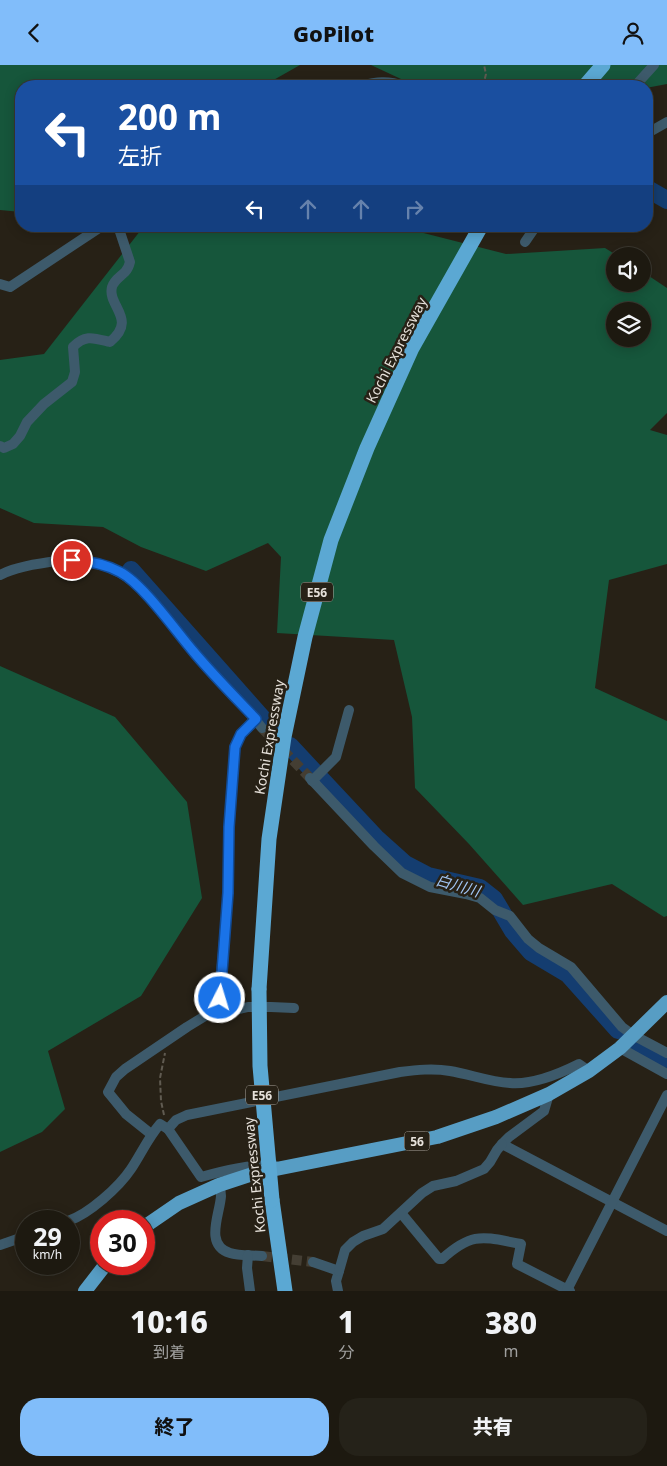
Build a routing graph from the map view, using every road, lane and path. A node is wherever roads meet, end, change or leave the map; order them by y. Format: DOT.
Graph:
graph roads {
  1 [pos="484,65"];
  2 [pos="603,65"];
  3 [pos="654,65"];
  4 [pos="484,80"];
  5 [pos="590,80"];
  6 [pos="640,80"];
  7 [pos="667,121"];
  8 [pos="653,130"];
  9 [pos="93,232"];
  10 [pos="120,232"];
  11 [pos="479,232"];
  12 [pos="532,232"];
  13 [pos="525,242"];
  14 [pos="0,284"];
  15 [pos="0,447"];
  16 [pos="0,575"];
  17 [pos="349,710"];
  18 [pos="667,1002"];
  19 [pos="223,1008"];
  20 [pos="294,1008"];
  21 [pos="633,1035"];
  22 [pos="165,1043"];
  23 [pos="620,1048"];
  24 [pos="667,1053"];
  25 [pos="589,1071"];
  26 [pos="667,1074"];
  27 [pos="549,1094"];
  28 [pos="667,1095"];
  29 [pos="164,1126"];
  30 [pos="151,1134"];
  31 [pos="502,1145"];
  32 [pos="291,1165"];
  33 [pos="219,1185"];
  34 [pos="612,1203"];
  35 [pos="401,1213"];
  36 [pos="80,1214"];
  37 [pos="155,1219"];
  38 [pos="667,1231"];
  39 [pos="15,1239"];
  40 [pos="0,1245"];
  41 [pos="248,1255"];
  42 [pos="262,1256"];
  43 [pos="313,1262"];
  44 [pos="339,1271"];
  45 [pos="97,1275"];
  46 [pos="568,1290"];
  47 [pos="85,1291"];
  48 [pos="250,1291"];
  49 [pos="285,1291"];
  50 [pos="338,1291"];
  1 -- 4 [label="path"];
  2 -- 5 [label="highway"];
  3 -- 6 [label="street"];
  7 -- 8 [label="street"];
  9 -- 14 [label="street"];
  10 -- 15 [label="street"];
  11 -- 49 [label="highway, Kochi Expressway / E56, bridge"];
  12 -- 13 [label="street"];
  16 -- 19 [label="street"];
  17 -- 21 [label="street"];
  18 -- 21 [label="highway, 56"];
  19 -- 20 [label="street"];
  19 -- 22 [label="street"];
  21 -- 23 [label="highway, 56"];
  21 -- 24 [label="street"];
  22 -- 29 [label="path"];
  22 -- 30 [label="street"];
  23 -- 25 [label="highway, 56"];
  23 -- 26 [label="street"];
  25 -- 27 [label="highway, 56"];
  25 -- 29 [label="street"];
  27 -- 31 [label="street"];
  27 -- 32 [label="highway, 56"];
  28 -- 34 [label="street"];
  29 -- 30 [label="street"];
  29 -- 32 [label="street"];
  30 -- 36 [label="street"];
  31 -- 34 [label="street"];
  31 -- 35 [label="street"];
  32 -- 33 [label="highway, 56"];
  33 -- 37 [label="highway, 56"];
  33 -- 41 [label="street"];
  34 -- 38 [label="street"];
  34 -- 46 [label="street"];
  35 -- 44 [label="street"];
  35 -- 46 [label="street"];
  39 -- 40 [label="street"];
  41 -- 42 [label="street"];
  41 -- 48 [label="street"];
  43 -- 44 [label="street"];
  44 -- 50 [label="street"];
  45 -- 47 [label="highway"];
}
